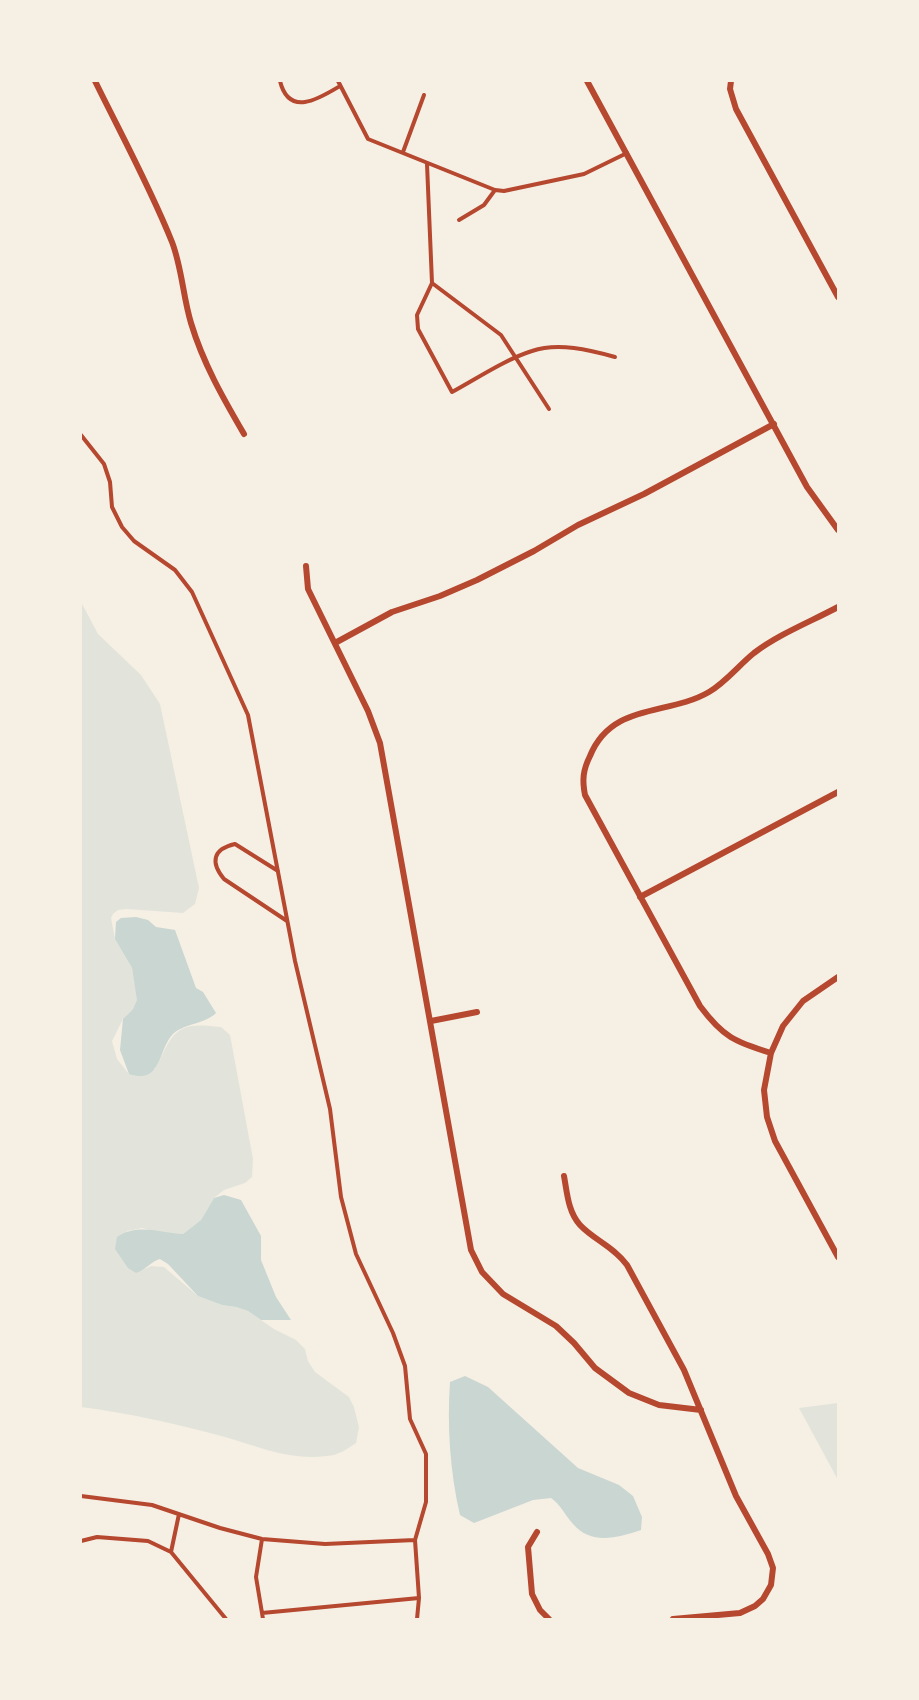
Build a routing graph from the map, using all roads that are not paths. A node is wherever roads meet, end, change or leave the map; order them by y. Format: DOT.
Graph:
graph roads {
  1 [pos="95,81"];
  2 [pos="280,81"];
  3 [pos="338,81"];
  4 [pos="587,81"];
  5 [pos="731,81"];
  6 [pos="340,86"];
  7 [pos="424,95"];
  8 [pos="403,152"];
  9 [pos="627,153"];
  10 [pos="427,164"];
  11 [pos="495,190"];
  12 [pos="459,220"];
  13 [pos="432,283"];
  14 [pos="838,297"];
  15 [pos="615,357"];
  16 [pos="517,358"];
  17 [pos="549,409"];
  18 [pos="774,424"];
  19 [pos="244,434"];
  20 [pos="81,435"];
  21 [pos="838,530"];
  22 [pos="306,566"];
  23 [pos="838,607"];
  24 [pos="335,643"];
  25 [pos="838,792"];
  26 [pos="278,872"];
  27 [pos="640,897"];
  28 [pos="287,921"];
  29 [pos="838,977"];
  30 [pos="477,1012"];
  31 [pos="431,1021"];
  32 [pos="771,1053"];
  33 [pos="564,1176"];
  34 [pos="838,1257"];
  35 [pos="700,1410"];
  36 [pos="81,1496"];
  37 [pos="179,1514"];
  38 [pos="537,1532"];
  39 [pos="262,1539"];
  40 [pos="415,1540"];
  41 [pos="81,1541"];
  42 [pos="171,1552"];
  43 [pos="419,1598"];
  44 [pos="262,1613"];
  45 [pos="226,1619"];
  46 [pos="263,1619"];
  47 [pos="417,1619"];
  48 [pos="549,1619"];
  49 [pos="673,1619"];
  1 -- 19 [label="street"];
  2 -- 6 [label="lane"];
  3 -- 6 [label="lane"];
  4 -- 9 [label="street"];
  5 -- 14 [label="street"];
  6 -- 8 [label="lane"];
  7 -- 8 [label="lane"];
  8 -- 10 [label="lane"];
  9 -- 11 [label="lane"];
  9 -- 18 [label="street"];
  10 -- 11 [label="lane"];
  10 -- 13 [label="lane"];
  11 -- 12 [label="lane"];
  13 -- 16 [label="lane"];
  13 -- 16 [label="lane"];
  15 -- 16 [label="lane"];
  16 -- 17 [label="lane"];
  18 -- 21 [label="street"];
  18 -- 24 [label="street"];
  20 -- 26 [label="lane"];
  22 -- 24 [label="street"];
  23 -- 27 [label="street"];
  24 -- 31 [label="street"];
  25 -- 27 [label="street"];
  26 -- 28 [label="lane"];
  26 -- 28 [label="lane"];
  27 -- 32 [label="street"];
  28 -- 40 [label="lane"];
  29 -- 32 [label="street"];
  30 -- 31 [label="street"];
  31 -- 35 [label="street"];
  32 -- 34 [label="street"];
  33 -- 35 [label="street"];
  35 -- 49 [label="street"];
  36 -- 37 [label="lane"];
  37 -- 39 [label="lane"];
  37 -- 42 [label="lane"];
  38 -- 48 [label="street"];
  39 -- 40 [label="lane"];
  39 -- 44 [label="lane"];
  40 -- 43 [label="lane"];
  41 -- 42 [label="lane"];
  42 -- 45 [label="lane"];
  43 -- 44 [label="lane"];
  43 -- 47 [label="lane"];
  44 -- 46 [label="lane"];
}
